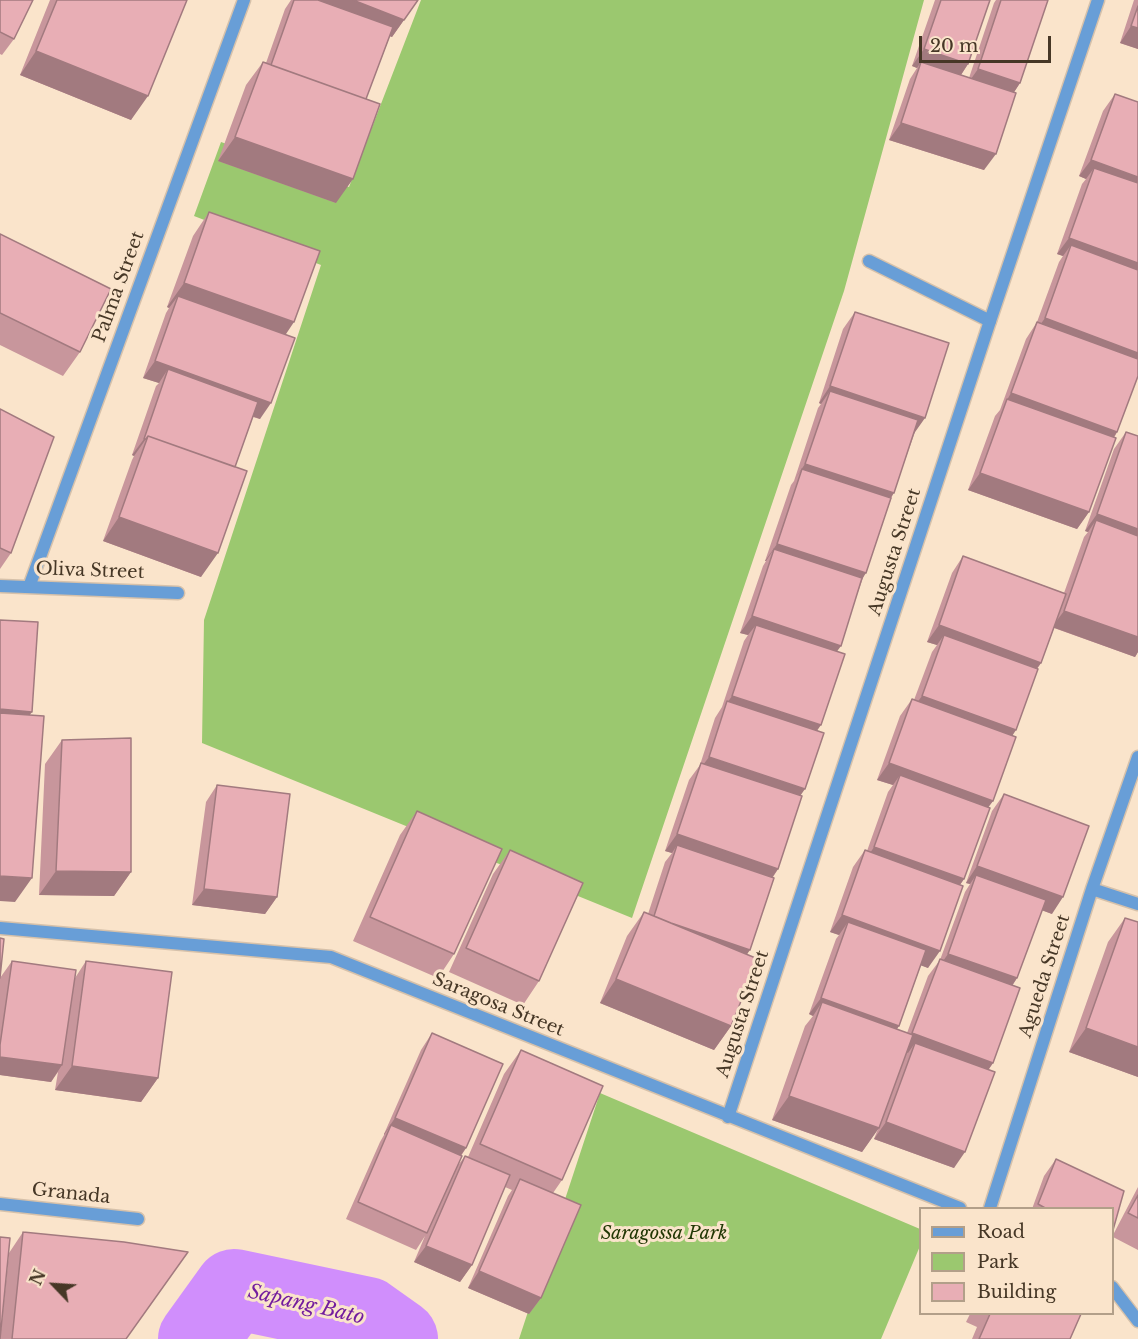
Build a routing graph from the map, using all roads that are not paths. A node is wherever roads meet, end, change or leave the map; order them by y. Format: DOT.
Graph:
graph roads {
  1 [pos="244,0"];
  2 [pos="1098,0"];
  3 [pos="869,261"];
  4 [pos="990,321"];
  5 [pos="0,586"];
  6 [pos="29,587"];
  7 [pos="178,593"];
  8 [pos="1138,757"];
  9 [pos="1092,889"];
  10 [pos="1138,904"];
  11 [pos="0,928"];
  12 [pos="728,1117"];
  13 [pos="0,1204"];
  14 [pos="955,1207"];
  15 [pos="991,1207"];
  16 [pos="138,1219"];
  17 [pos="1114,1288"];
  18 [pos="1138,1321"];
  1 -- 6 [label="street, Palma Street"];
  2 -- 4 [label="street, Augusta Street"];
  3 -- 4 [label="street"];
  4 -- 12 [label="street, Augusta Street"];
  5 -- 6 [label="street, Oliva Street"];
  6 -- 7 [label="street, Oliva Street"];
  8 -- 9 [label="street, Agueda Street"];
  9 -- 10 [label="street"];
  9 -- 15 [label="street, Agueda Street"];
  11 -- 12 [label="street, Saragosa Street"];
  12 -- 14 [label="street, Saragosa Street"];
  13 -- 16 [label="street, Granada"];
  17 -- 18 [label="street"];
}
